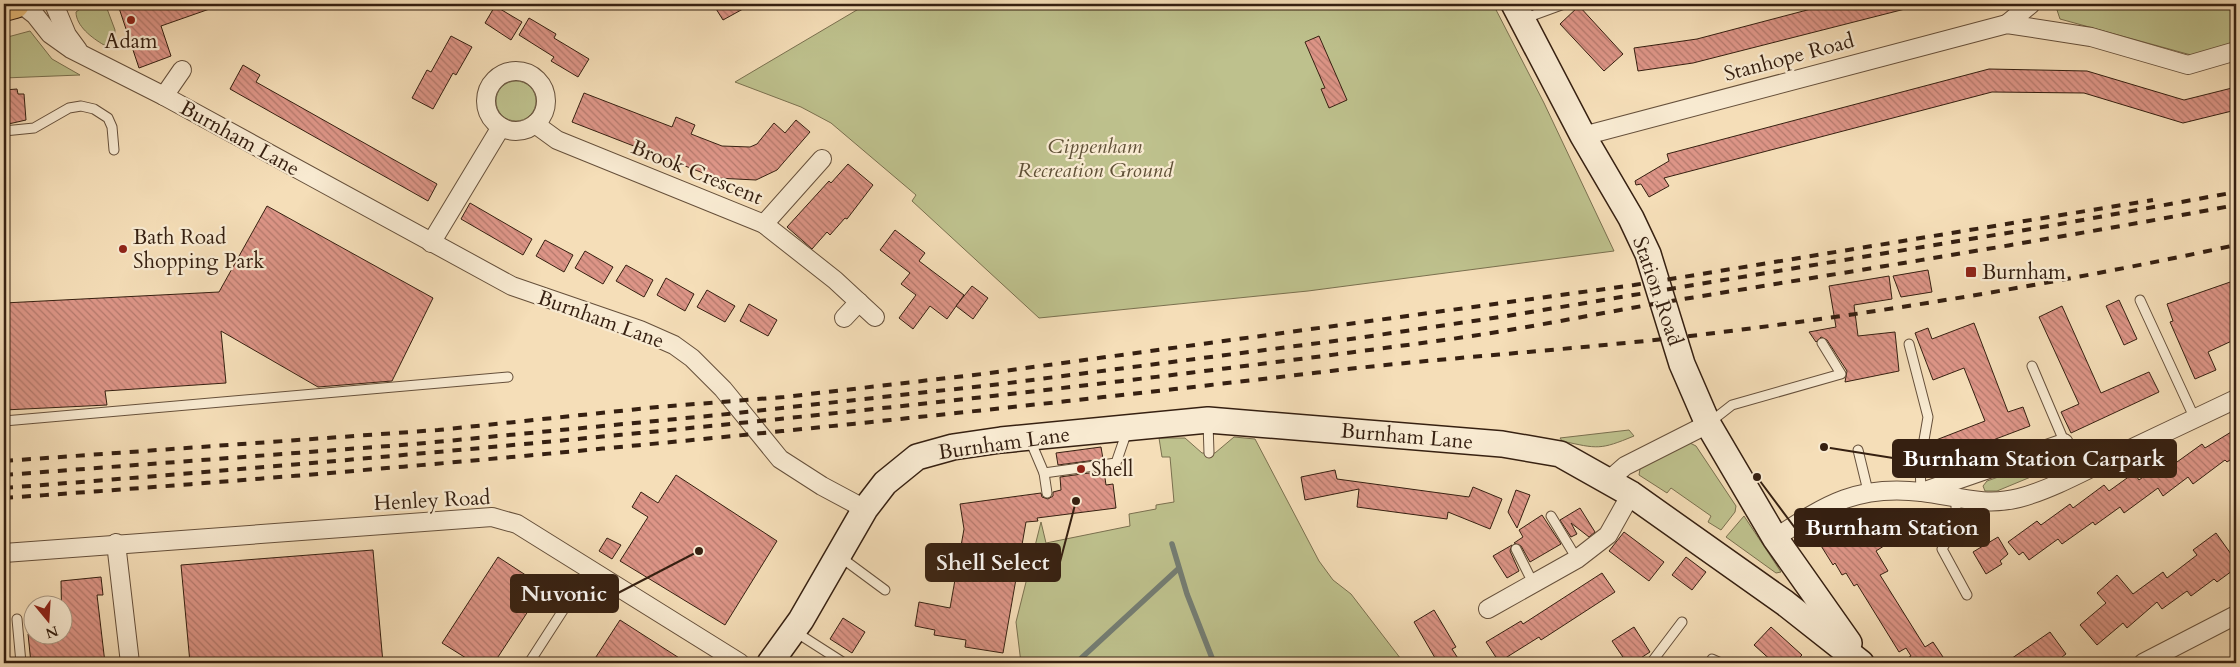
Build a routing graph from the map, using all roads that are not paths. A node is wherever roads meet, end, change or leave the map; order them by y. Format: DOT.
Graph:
graph roads {
  1 [pos="1564,4"];
  2 [pos="2031,4"];
  3 [pos="4,7"];
  4 [pos="24,7"];
  5 [pos="57,7"];
  6 [pos="1519,11"];
  7 [pos="2007,24"];
  8 [pos="2236,51"];
  9 [pos="84,55"];
  10 [pos="182,70"];
  11 [pos="164,96"];
  12 [pos="536,124"];
  13 [pos="501,127"];
  14 [pos="4,131"];
  15 [pos="1582,136"];
  16 [pos="114,150"];
  17 [pos="822,159"];
  18 [pos="764,224"];
  19 [pos="430,243"];
  20 [pos="2140,300"];
  21 [pos="859,302"];
  22 [pos="844,318"];
  23 [pos="875,318"];
  24 [pos="1822,342"];
  25 [pos="1909,344"];
  26 [pos="2032,366"];
  27 [pos="508,378"];
  28 [pos="2236,399"];
  29 [pos="2195,419"];
  30 [pos="1208,420"];
  31 [pos="4,421"];
  32 [pos="1708,424"];
  33 [pos="1128,428"];
  34 [pos="1028,437"];
  35 [pos="2064,442"];
  36 [pos="1858,450"];
  37 [pos="1209,453"];
  38 [pos="1044,473"];
  39 [pos="2078,474"];
  40 [pos="1609,480"];
  41 [pos="1868,491"];
  42 [pos="1921,492"];
  43 [pos="1047,493"];
  44 [pos="1631,494"];
  45 [pos="1956,499"];
  46 [pos="865,508"];
  47 [pos="1551,516"];
  48 [pos="1774,538"];
  49 [pos="116,543"];
  50 [pos="1516,549"];
  51 [pos="4,553"];
  52 [pos="838,556"];
  53 [pos="1577,559"];
  54 [pos="589,570"];
  55 [pos="1801,578"];
  56 [pos="1534,583"];
  57 [pos="884,590"];
  58 [pos="1967,595"];
  59 [pos="1785,603"];
  60 [pos="1488,609"];
  61 [pos="2236,615"];
  62 [pos="17,619"];
  63 [pos="1682,622"];
  64 [pos="793,631"];
  65 [pos="1712,659"];
  66 [pos="21,663"];
  67 [pos="130,663"];
  68 [pos="529,663"];
  69 [pos="740,663"];
  70 [pos="770,663"];
  71 [pos="844,663"];
  72 [pos="1650,663"];
  73 [pos="1721,663"];
  74 [pos="1863,663"];
  75 [pos="2143,663"];
  1 -- 6 [label="lane"];
  2 -- 7 [label="street, Stanhope Road"];
  3 -- 4 [label="main road"];
  4 -- 9 [label="street, Burnham Lane"];
  5 -- 9 [label="street"];
  6 -- 15 [label="street, Station Road"];
  7 -- 8 [label="street, Stanhope Road"];
  7 -- 15 [label="street, Stanhope Road"];
  9 -- 11 [label="street, Burnham Lane"];
  10 -- 11 [label="street, Burnham Lane"];
  11 -- 19 [label="street, Burnham Lane"];
  12 -- 13 [label="street"];
  12 -- 13 [label="street"];
  12 -- 18 [label="street, Brook Crescent"];
  13 -- 19 [label="street"];
  14 -- 16 [label="lane"];
  15 -- 32 [label="street, Station Road"];
  17 -- 18 [label="street, Brook Crescent"];
  18 -- 21 [label="street"];
  19 -- 46 [label="street, Burnham Lane"];
  20 -- 29 [label="lane"];
  21 -- 22 [label="street"];
  21 -- 23 [label="street"];
  24 -- 32 [label="lane"];
  25 -- 42 [label="lane"];
  26 -- 35 [label="lane"];
  27 -- 31 [label="lane"];
  28 -- 29 [label="street"];
  29 -- 39 [label="street"];
  30 -- 33 [label="street, Burnham Lane"];
  30 -- 37 [label="lane"];
  30 -- 40 [label="street, Burnham Lane"];
  32 -- 40 [label="street"];
  32 -- 48 [label="street, Station Road"];
  33 -- 34 [label="street, Burnham Lane"];
  33 -- 38 [label="lane"];
  34 -- 38 [label="lane"];
  34 -- 46 [label="street, Burnham Lane"];
  35 -- 39 [label="lane"];
  35 -- 42 [label="street"];
  36 -- 41 [label="lane"];
  38 -- 43 [label="lane"];
  39 -- 45 [label="street"];
  40 -- 44 [label="street, Burnham Lane"];
  41 -- 42 [label="street"];
  41 -- 48 [label="street"];
  42 -- 45 [label="street"];
  44 -- 53 [label="street"];
  44 -- 59 [label="street, Burnham Lane"];
  45 -- 58 [label="lane"];
  46 -- 52 [label="street"];
  47 -- 53 [label="lane"];
  48 -- 55 [label="street, Station Road"];
  49 -- 51 [label="street, Henley Road"];
  49 -- 54 [label="street, Henley Road"];
  49 -- 67 [label="street"];
  50 -- 56 [label="lane"];
  52 -- 57 [label="lane"];
  52 -- 64 [label="street"];
  53 -- 56 [label="street"];
  54 -- 68 [label="lane"];
  54 -- 69 [label="street, Henley Road"];
  55 -- 59 [label="street"];
  55 -- 74 [label="street, Station Road"];
  56 -- 60 [label="street"];
  59 -- 74 [label="street, Burnham Lane"];
  61 -- 75 [label="street"];
  62 -- 66 [label="lane"];
  63 -- 72 [label="lane"];
  64 -- 70 [label="street"];
  64 -- 71 [label="lane"];
  65 -- 73 [label="lane"];
}
